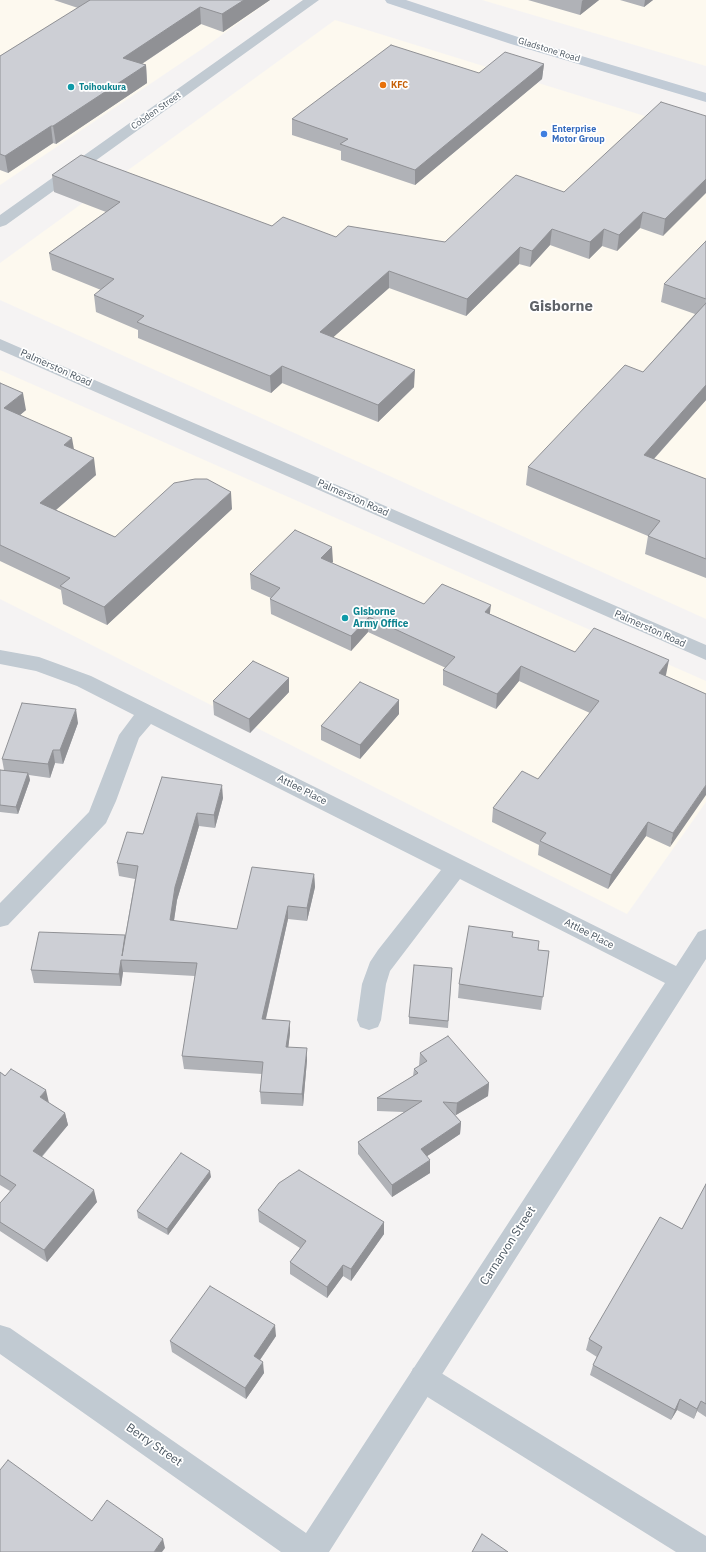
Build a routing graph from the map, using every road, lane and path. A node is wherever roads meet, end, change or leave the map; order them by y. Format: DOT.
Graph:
graph roads {
  1 [pos="312,0"];
  2 [pos="392,0"];
  3 [pos="706,98"];
  4 [pos="0,222"];
  5 [pos="0,344"];
  6 [pos="706,653"];
  7 [pos="0,657"];
  8 [pos="147,713"];
  9 [pos="456,867"];
  10 [pos="0,918"];
  11 [pos="706,939"];
  12 [pos="680,979"];
  13 [pos="369,1020"];
  14 [pos="0,1338"];
  15 [pos="423,1378"];
  16 [pos="307,1552"];
  17 [pos="311,1552"];
  18 [pos="704,1552"];
  1 -- 4 [label="street, Cobden Street"];
  2 -- 3 [label="main road, Gladstone Road"];
  5 -- 6 [label="street, Palmerston Road"];
  7 -- 8 [label="street, Attlee Place"];
  8 -- 9 [label="street, Attlee Place"];
  8 -- 10 [label="street"];
  9 -- 12 [label="street, Attlee Place"];
  9 -- 13 [label="street"];
  11 -- 12 [label="street, Carnarvon Street"];
  12 -- 15 [label="street, Carnarvon Street"];
  14 -- 16 [label="street, Berry Street"];
  15 -- 17 [label="street, Carnarvon Street"];
  15 -- 18 [label="street"];
}
